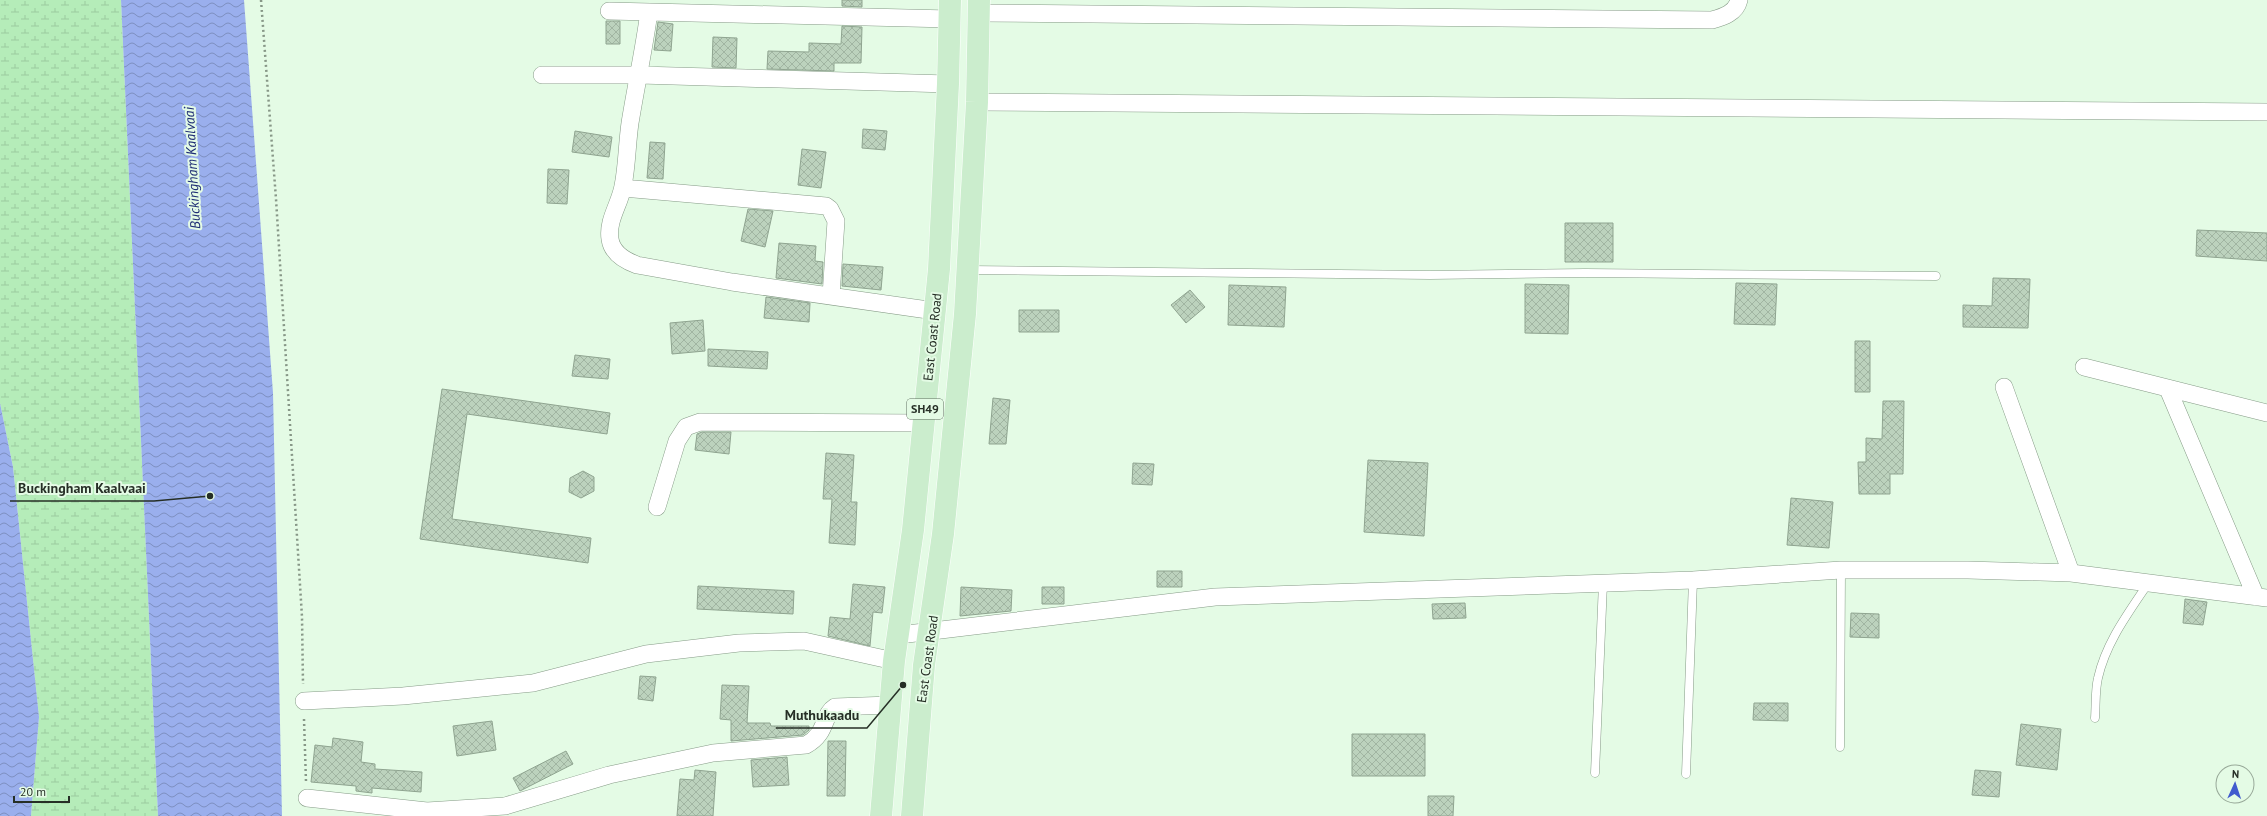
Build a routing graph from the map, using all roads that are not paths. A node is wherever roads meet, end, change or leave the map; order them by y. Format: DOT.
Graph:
graph roads {
  1 [pos="1739,0"];
  2 [pos="731,7"];
  3 [pos="979,7"];
  4 [pos="950,9"];
  5 [pos="609,11"];
  6 [pos="649,12"];
  7 [pos="542,75"];
  8 [pos="640,75"];
  9 [pos="948,84"];
  10 [pos="977,102"];
  11 [pos="2267,112"];
  12 [pos="623,188"];
  13 [pos="967,270"];
  14 [pos="1936,276"];
  15 [pos="831,296"];
  16 [pos="935,311"];
  17 [pos="2084,367"];
  18 [pos="2004,387"];
  19 [pos="2168,389"];
  20 [pos="2267,413"];
  21 [pos="924,423"];
  22 [pos="657,507"];
  23 [pos="1841,570"];
  24 [pos="2071,573"];
  25 [pos="1693,580"];
  26 [pos="2149,582"];
  27 [pos="1603,583"];
  28 [pos="2262,598"];
  29 [pos="930,631"];
  30 [pos="899,634"];
  31 [pos="894,661"];
  32 [pos="304,701"];
  33 [pos="890,705"];
  34 [pos="2095,718"];
  35 [pos="1840,747"];
  36 [pos="1595,773"];
  37 [pos="1686,774"];
  38 [pos="306,798"];
  39 [pos="881,816"];
  40 [pos="912,816"];
  1 -- 3 [label="street"];
  2 -- 4 [label="street"];
  2 -- 6 [label="street"];
  3 -- 10 [label="main road, East Coast Road / SH49"];
  4 -- 9 [label="main road, East Coast Road / SH49"];
  5 -- 6 [label="street"];
  6 -- 8 [label="street"];
  7 -- 8 [label="street"];
  8 -- 9 [label="street"];
  8 -- 12 [label="street"];
  9 -- 16 [label="main road, East Coast Road / SH49"];
  10 -- 11 [label="street"];
  10 -- 13 [label="main road, East Coast Road / SH49"];
  12 -- 15 [label="street"];
  12 -- 15 [label="street"];
  13 -- 14 [label="lane"];
  13 -- 29 [label="main road, East Coast Road / SH49"];
  15 -- 16 [label="street"];
  16 -- 21 [label="main road, East Coast Road / SH49"];
  17 -- 19 [label="street"];
  18 -- 24 [label="street"];
  19 -- 20 [label="street"];
  19 -- 28 [label="street"];
  21 -- 22 [label="street"];
  21 -- 30 [label="main road, East Coast Road / SH49"];
  23 -- 24 [label="street"];
  23 -- 25 [label="street"];
  23 -- 35 [label="lane"];
  24 -- 26 [label="street"];
  25 -- 27 [label="street"];
  25 -- 37 [label="lane"];
  26 -- 28 [label="street"];
  26 -- 34 [label="lane"];
  27 -- 29 [label="street"];
  27 -- 36 [label="lane"];
  29 -- 30 [label="street"];
  29 -- 40 [label="main road, East Coast Road / SH49"];
  30 -- 31 [label="main road, East Coast Road / SH49"];
  31 -- 32 [label="street"];
  31 -- 33 [label="main road, East Coast Road / SH49"];
  33 -- 38 [label="street"];
  33 -- 39 [label="main road, East Coast Road / SH49"];
}
